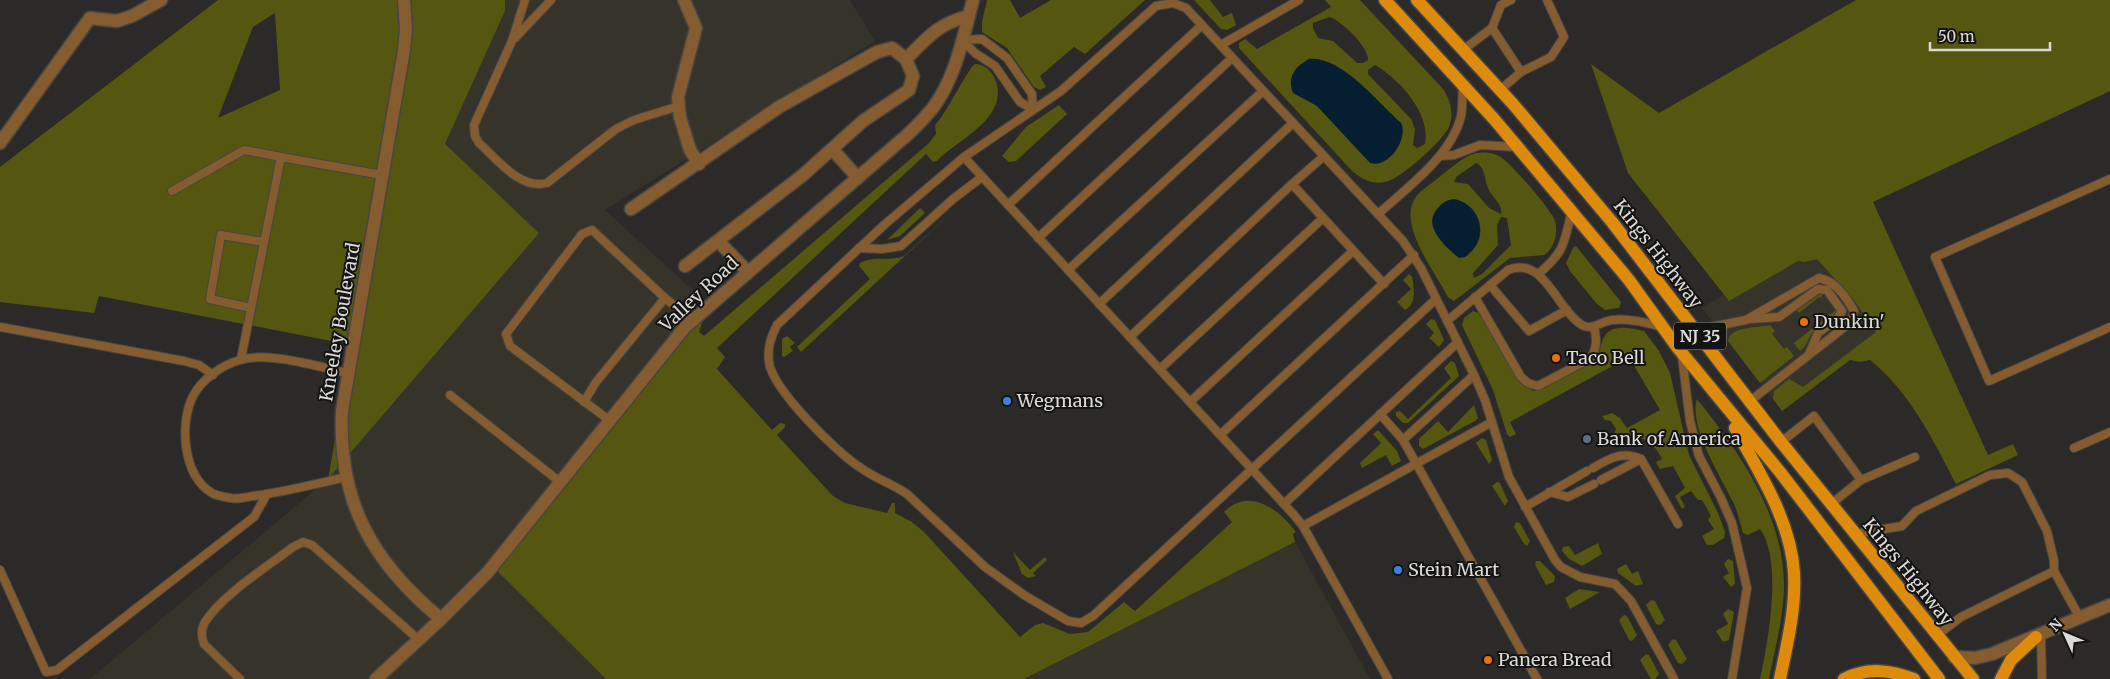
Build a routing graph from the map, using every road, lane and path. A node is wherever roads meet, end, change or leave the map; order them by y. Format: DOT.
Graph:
graph roads {
  1 [pos="161,0"];
  2 [pos="404,0"];
  3 [pos="525,0"];
  4 [pos="552,0"];
  5 [pos="684,0"];
  6 [pos="973,0"];
  7 [pos="1299,0"];
  8 [pos="1384,0"];
  9 [pos="1417,0"];
  10 [pos="1511,0"];
  11 [pos="1547,0"];
  12 [pos="1167,1"];
  13 [pos="969,16"];
  14 [pos="1202,25"];
  15 [pos="1492,28"];
  16 [pos="962,40"];
  17 [pos="512,41"];
  18 [pos="1221,45"];
  19 [pos="1463,50"];
  20 [pos="1232,58"];
  21 [pos="906,59"];
  22 [pos="1521,72"];
  23 [pos="1463,85"];
  24 [pos="1500,90"];
  25 [pos="1263,91"];
  26 [pos="678,106"];
  27 [pos="1033,109"];
  28 [pos="1293,124"];
  29 [pos="0,143"];
  30 [pos="1518,147"];
  31 [pos="833,150"];
  32 [pos="1323,156"];
  33 [pos="1441,156"];
  34 [pos="281,157"];
  35 [pos="964,157"];
  36 [pos="699,164"];
  37 [pos="382,175"];
  38 [pos="982,177"];
  39 [pos="858,178"];
  40 [pos="2110,179"];
  41 [pos="1292,184"];
  42 [pos="172,192"];
  43 [pos="1008,205"];
  44 [pos="631,209"];
  45 [pos="1572,210"];
  46 [pos="1378,214"];
  47 [pos="1323,218"];
  48 [pos="1038,238"];
  49 [pos="718,241"];
  50 [pos="264,242"];
  51 [pos="859,248"];
  52 [pos="1353,251"];
  53 [pos="1414,255"];
  54 [pos="685,266"];
  55 [pos="1068,270"];
  56 [pos="748,272"];
  57 [pos="1538,274"];
  58 [pos="1384,284"];
  59 [pos="1490,285"];
  60 [pos="1475,297"];
  61 [pos="665,298"];
  62 [pos="1436,299"];
  63 [pos="1099,304"];
  64 [pos="251,308"];
  65 [pos="1567,310"];
  66 [pos="692,320"];
  67 [pos="1746,320"];
  68 [pos="1447,321"];
  69 [pos="1594,327"];
  70 [pos="2110,327"];
  71 [pos="0,328"];
  72 [pos="1664,328"];
  73 [pos="1695,330"];
  74 [pos="1130,337"];
  75 [pos="1458,342"];
  76 [pos="1682,353"];
  77 [pos="1808,356"];
  78 [pos="242,359"];
  79 [pos="1160,370"];
  80 [pos="348,373"];
  81 [pos="213,375"];
  82 [pos="1474,375"];
  83 [pos="450,395"];
  84 [pos="1750,401"];
  85 [pos="584,402"];
  86 [pos="1190,402"];
  87 [pos="1724,406"];
  88 [pos="1380,414"];
  89 [pos="609,420"];
  90 [pos="1492,422"];
  91 [pos="2110,432"];
  92 [pos="1220,435"];
  93 [pos="1404,440"];
  94 [pos="1780,442"];
  95 [pos="2074,448"];
  96 [pos="1915,457"];
  97 [pos="1640,459"];
  98 [pos="1417,464"];
  99 [pos="1252,469"];
  100 [pos="346,477"];
  101 [pos="1861,480"];
  102 [pos="560,482"];
  103 [pos="1549,492"];
  104 [pos="267,494"];
  105 [pos="1284,504"];
  106 [pos="1831,504"];
  107 [pos="1525,507"];
  108 [pos="1678,524"];
  109 [pos="1303,526"];
  110 [pos="1855,534"];
  111 [pos="0,570"];
  112 [pos="2054,571"];
  113 [pos="2110,605"];
  114 [pos="2080,618"];
  115 [pos="441,619"];
  116 [pos="1936,636"];
  117 [pos="2039,636"];
  118 [pos="419,640"];
  119 [pos="1954,657"];
  120 [pos="240,679"];
  121 [pos="376,679"];
  122 [pos="1388,679"];
  123 [pos="1538,679"];
  124 [pos="1674,679"];
  125 [pos="1732,679"];
  126 [pos="1780,679"];
  127 [pos="1844,679"];
  128 [pos="1914,679"];
  129 [pos="1939,679"];
  130 [pos="1973,679"];
  131 [pos="2001,679"];
  132 [pos="2042,679"];
  1 -- 29 [label="street"];
  2 -- 37 [label="street, Kneeley Boulevard"];
  3 -- 17 [label="lane"];
  4 -- 17 [label="lane"];
  5 -- 26 [label="street"];
  6 -- 13 [label="street, Valley Road"];
  7 -- 18 [label="lane"];
  8 -- 23 [label="main road, NJ 35"];
  9 -- 19 [label="main road, Kings Highway / NJ 35"];
  10 -- 15 [label="lane"];
  11 -- 22 [label="lane"];
  12 -- 14 [label="lane"];
  12 -- 27 [label="lane"];
  13 -- 16 [label="street, Valley Road"];
  13 -- 21 [label="street"];
  14 -- 18 [label="lane"];
  14 -- 43 [label="lane"];
  15 -- 19 [label="lane"];
  15 -- 22 [label="lane"];
  16 -- 27 [label="lane"];
  16 -- 27 [label="lane"];
  16 -- 39 [label="street, Valley Road"];
  17 -- 26 [label="lane"];
  18 -- 20 [label="lane"];
  19 -- 24 [label="main road, Kings Highway / NJ 35"];
  20 -- 25 [label="lane"];
  20 -- 48 [label="lane"];
  21 -- 31 [label="street"];
  21 -- 36 [label="street"];
  22 -- 24 [label="lane"];
  23 -- 30 [label="main road, NJ 35"];
  23 -- 33 [label="lane"];
  24 -- 73 [label="main road, Kings Highway / NJ 35"];
  25 -- 28 [label="lane"];
  25 -- 55 [label="lane"];
  26 -- 36 [label="street"];
  27 -- 35 [label="lane"];
  28 -- 32 [label="lane"];
  28 -- 63 [label="lane"];
  30 -- 33 [label="lane"];
  30 -- 45 [label="main road, NJ 35"];
  31 -- 39 [label="street"];
  31 -- 49 [label="street"];
  32 -- 41 [label="lane"];
  32 -- 46 [label="lane"];
  33 -- 46 [label="lane"];
  34 -- 37 [label="lane"];
  34 -- 42 [label="lane"];
  34 -- 50 [label="lane"];
  35 -- 38 [label="lane"];
  35 -- 51 [label="lane"];
  36 -- 44 [label="street"];
  37 -- 80 [label="street, Kneeley Boulevard"];
  38 -- 43 [label="lane"];
  38 -- 51 [label="lane"];
  39 -- 56 [label="street, Valley Road"];
  40 -- 70 [label="lane"];
  41 -- 47 [label="lane"];
  41 -- 74 [label="lane"];
  43 -- 48 [label="lane"];
  45 -- 57 [label="lane"];
  45 -- 72 [label="main road, NJ 35"];
  46 -- 53 [label="lane"];
  47 -- 52 [label="lane"];
  47 -- 79 [label="lane"];
  48 -- 55 [label="lane"];
  49 -- 54 [label="street"];
  49 -- 56 [label="street"];
  50 -- 64 [label="lane"];
  50 -- 64 [label="lane"];
  51 -- 99 [label="lane"];
  52 -- 58 [label="lane"];
  52 -- 86 [label="lane"];
  53 -- 58 [label="lane"];
  53 -- 62 [label="lane"];
  55 -- 63 [label="lane"];
  56 -- 66 [label="street, Valley Road"];
  57 -- 59 [label="lane"];
  57 -- 65 [label="lane"];
  58 -- 92 [label="lane"];
  59 -- 60 [label="lane"];
  59 -- 65 [label="lane"];
  60 -- 68 [label="lane"];
  60 -- 69 [label="lane"];
  61 -- 66 [label="lane"];
  61 -- 85 [label="lane"];
  61 -- 85 [label="lane"];
  62 -- 68 [label="lane"];
  62 -- 99 [label="lane"];
  63 -- 74 [label="lane"];
  64 -- 78 [label="lane"];
  65 -- 69 [label="lane"];
  66 -- 89 [label="street, Valley Road"];
  67 -- 73 [label="lane"];
  67 -- 77 [label="lane"];
  67 -- 77 [label="lane"];
  68 -- 75 [label="lane"];
  69 -- 72 [label="lane"];
  71 -- 81 [label="lane"];
  72 -- 76 [label="main road, NJ 35"];
  73 -- 84 [label="main road, Kings Highway / NJ 35"];
  74 -- 79 [label="lane"];
  75 -- 82 [label="lane"];
  75 -- 88 [label="lane"];
  76 -- 87 [label="main road, NJ 35"];
  76 -- 125 [label="lane"];
  77 -- 84 [label="lane"];
  78 -- 80 [label="lane"];
  78 -- 81 [label="lane"];
  79 -- 86 [label="lane"];
  80 -- 100 [label="street, Kneeley Boulevard"];
  81 -- 104 [label="lane"];
  82 -- 90 [label="lane"];
  82 -- 93 [label="lane"];
  83 -- 102 [label="lane"];
  84 -- 94 [label="main road, Kings Highway / NJ 35"];
  85 -- 89 [label="lane"];
  86 -- 92 [label="lane"];
  87 -- 126 [label="main road"];
  87 -- 129 [label="main road, NJ 35"];
  88 -- 93 [label="lane"];
  88 -- 105 [label="lane"];
  89 -- 102 [label="street, Valley Road"];
  90 -- 98 [label="lane"];
  90 -- 107 [label="lane"];
  91 -- 95 [label="lane"];
  92 -- 99 [label="lane"];
  93 -- 98 [label="lane"];
  94 -- 101 [label="lane"];
  94 -- 106 [label="main road, Kings Highway / NJ 35"];
  96 -- 101 [label="lane"];
  97 -- 103 [label="lane"];
  97 -- 103 [label="lane"];
  97 -- 108 [label="lane"];
  98 -- 109 [label="lane"];
  98 -- 123 [label="lane"];
  99 -- 105 [label="lane"];
  100 -- 104 [label="lane"];
  100 -- 115 [label="street, Kneeley Boulevard"];
  101 -- 106 [label="lane"];
  102 -- 115 [label="street, Valley Road"];
  103 -- 107 [label="lane"];
  104 -- 111 [label="lane"];
  105 -- 109 [label="lane"];
  106 -- 110 [label="main road, Kings Highway / NJ 35"];
  107 -- 124 [label="lane"];
  109 -- 122 [label="lane"];
  110 -- 112 [label="lane"];
  110 -- 116 [label="main road, Kings Highway / NJ 35"];
  112 -- 114 [label="lane"];
  112 -- 116 [label="lane"];
  113 -- 114 [label="street"];
  114 -- 117 [label="street"];
  115 -- 118 [label="street, Valley Road"];
  116 -- 119 [label="main road, Kings Highway / NJ 35"];
  117 -- 119 [label="street"];
  117 -- 131 [label="main road"];
  117 -- 132 [label="lane"];
  118 -- 120 [label="lane"];
  118 -- 121 [label="street, Valley Road"];
  119 -- 130 [label="main road, Kings Highway / NJ 35"];
  127 -- 128 [label="main road"];
}
